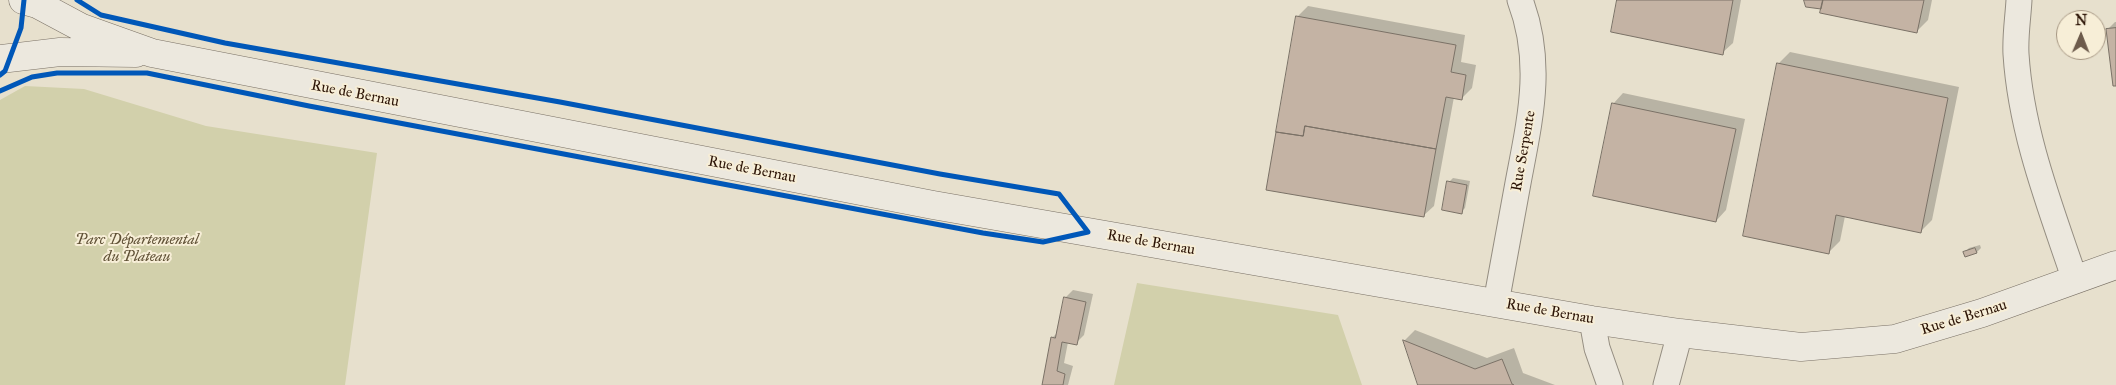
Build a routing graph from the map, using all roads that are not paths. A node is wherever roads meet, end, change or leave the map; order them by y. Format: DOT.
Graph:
graph roads {
  1 [pos="24,0"];
  2 [pos="1520,0"];
  3 [pos="2019,0"];
  4 [pos="152,53"];
  5 [pos="0,59"];
  6 [pos="2116,265"];
  7 [pos="2075,280"];
  8 [pos="1496,303"];
  9 [pos="1592,320"];
  10 [pos="1680,334"];
  11 [pos="1610,385"];
  12 [pos="1666,385"];
  1 -- 4 [label="street, Rue de Bernau"];
  2 -- 8 [label="street, Rue Serpente"];
  3 -- 7 [label="street"];
  4 -- 5 [label="street, Rue de Bernau"];
  4 -- 8 [label="street, Rue de Bernau"];
  6 -- 7 [label="street, Rue de Bernau"];
  7 -- 10 [label="street, Rue de Bernau"];
  8 -- 9 [label="street, Rue de Bernau"];
  9 -- 10 [label="street, Rue de Bernau"];
  9 -- 11 [label="street"];
  10 -- 12 [label="street"];
}
